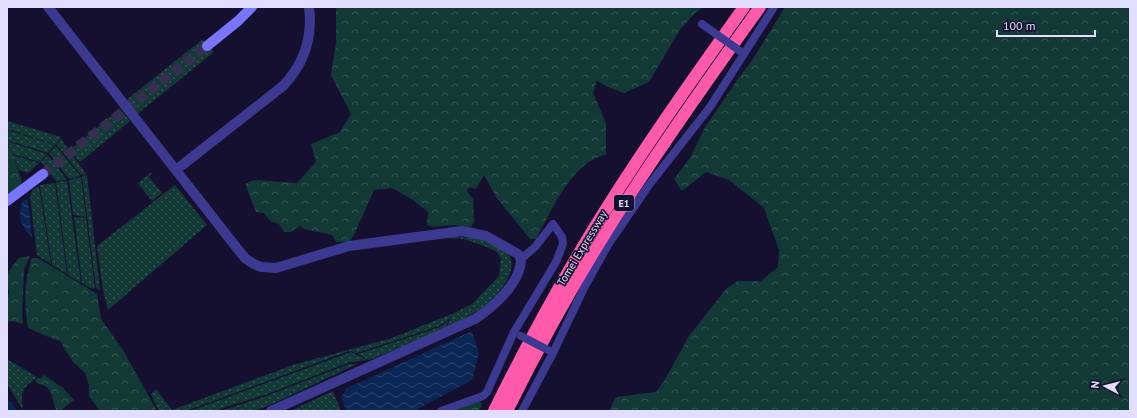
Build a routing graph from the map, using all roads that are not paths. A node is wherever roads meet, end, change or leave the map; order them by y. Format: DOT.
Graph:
graph roads {
  1 [pos="48,7"];
  2 [pos="252,7"];
  3 [pos="309,7"];
  4 [pos="744,7"];
  5 [pos="760,7"];
  6 [pos="774,7"];
  7 [pos="702,24"];
  8 [pos="207,46"];
  9 [pos="743,52"];
  10 [pos="176,170"];
  11 [pos="43,174"];
  12 [pos="7,201"];
  13 [pos="521,259"];
  14 [pos="517,334"];
  15 [pos="551,351"];
  16 [pos="272,411"];
  17 [pos="441,411"];
  18 [pos="494,411"];
  19 [pos="506,411"];
  20 [pos="522,411"];
  1 -- 10 [label="street"];
  2 -- 8 [label="main road"];
  3 -- 10 [label="street"];
  4 -- 18 [label="highway, Tomei Expressway / E1"];
  5 -- 19 [label="highway, Tomei Expressway / E1"];
  6 -- 9 [label="street"];
  7 -- 9 [label="street, bridge"];
  9 -- 15 [label="street"];
  10 -- 13 [label="street"];
  11 -- 12 [label="main road"];
  13 -- 14 [label="street"];
  13 -- 16 [label="street"];
  14 -- 15 [label="street, bridge"];
  14 -- 17 [label="street"];
  15 -- 20 [label="street"];
}
